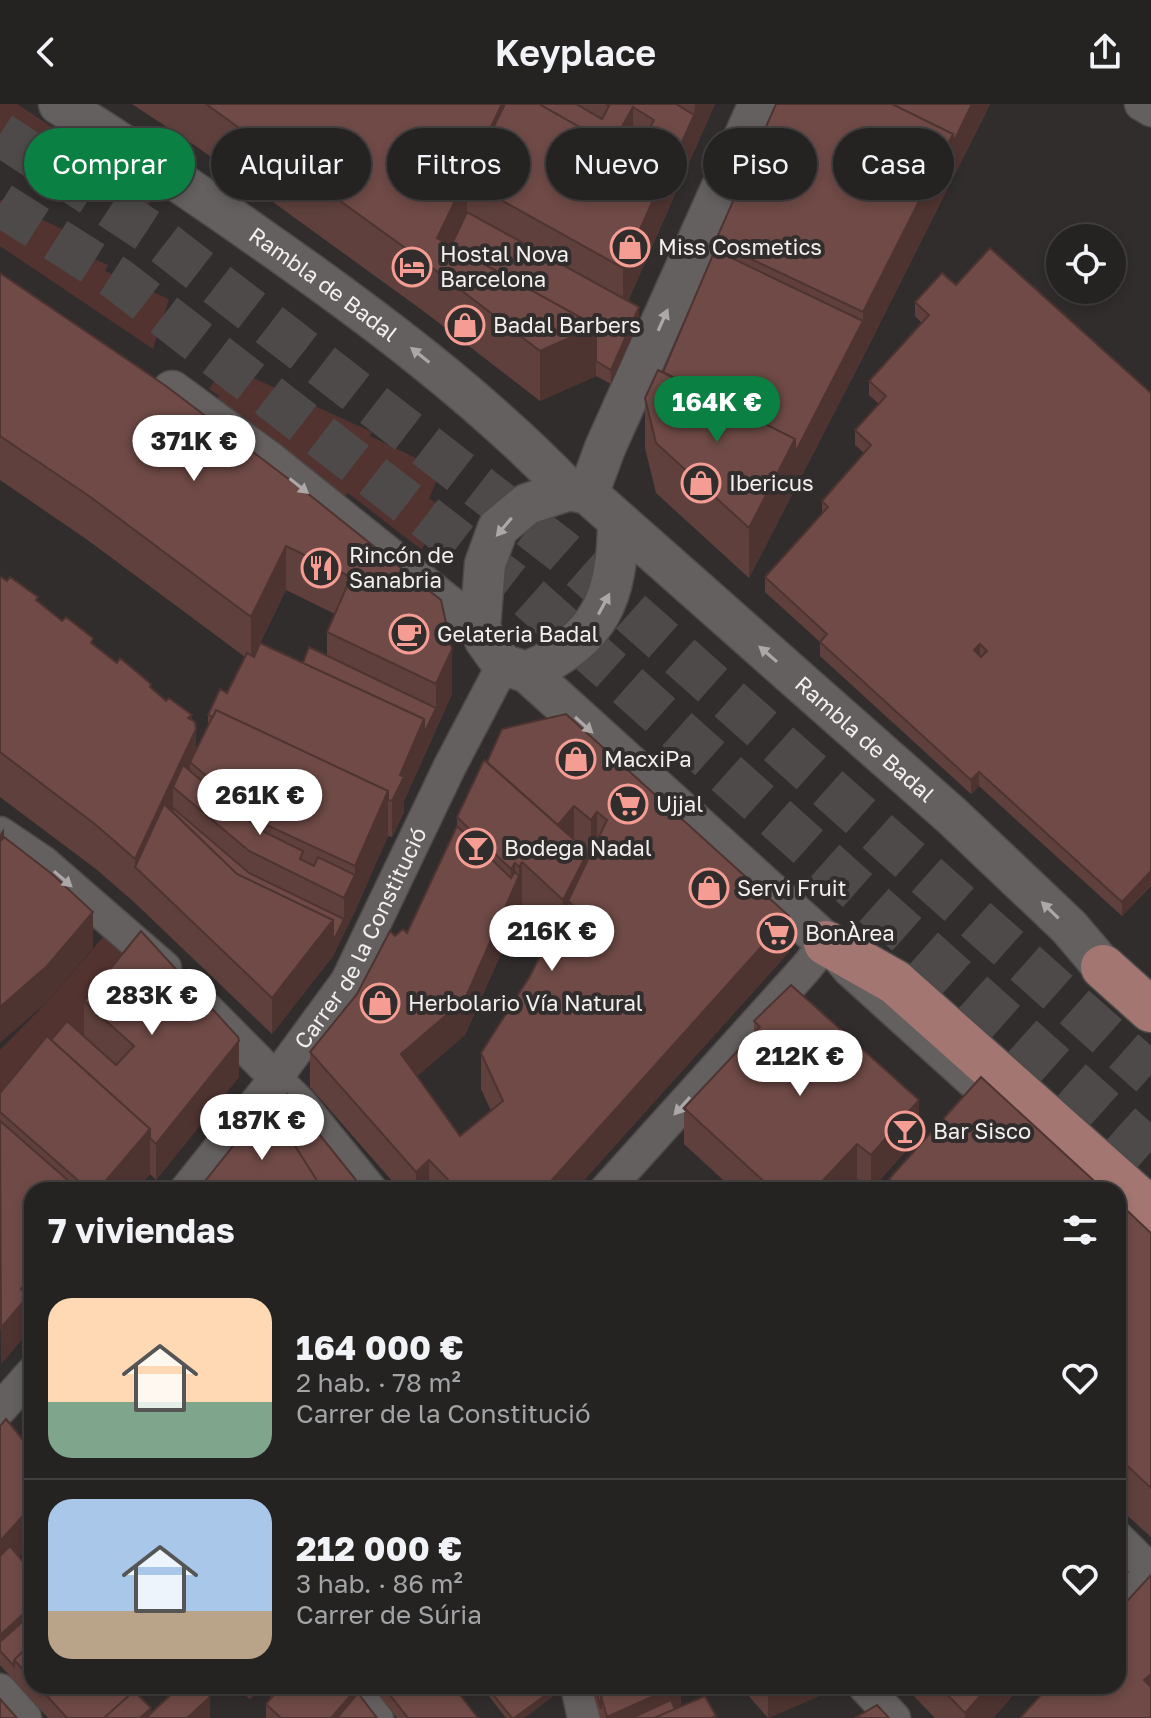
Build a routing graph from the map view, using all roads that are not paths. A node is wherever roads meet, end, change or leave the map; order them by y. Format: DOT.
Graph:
graph roads {
  1 [pos="59,104"];
  2 [pos="759,104"];
  3 [pos="1141,104"];
  4 [pos="1151,110"];
  5 [pos="143,372"];
  6 [pos="579,492"];
  7 [pos="618,521"];
  8 [pos="480,627"];
  9 [pos="515,668"];
  10 [pos="0,833"];
  11 [pos="826,943"];
  12 [pos="1103,967"];
  13 [pos="1151,1010"];
  14 [pos="276,1078"];
  15 [pos="192,1182"];
  16 [pos="364,1182"];
  17 [pos="613,1182"];
  18 [pos="1080,1182"];
  19 [pos="1098,1182"];
  20 [pos="24,1382"];
  21 [pos="0,1409"];
  22 [pos="1126,1546"];
  23 [pos="1151,1571"];
  24 [pos="1126,1601"];
  25 [pos="0,1690"];
  26 [pos="362,1694"];
  27 [pos="579,1694"];
  28 [pos="872,1694"];
  29 [pos="25,1718"];
  30 [pos="381,1718"];
  31 [pos="584,1718"];
  32 [pos="894,1718"];
  6 -- 1 [label="street, Rambla de Badal, one-way"];
  6 -- 2 [label="street, one-way"];
  3 -- 4 [label="street"];
  5 -- 8 [label="street, one-way"];
  6 -- 7 [label="street, Rambla de Badal"];
  6 -- 8 [label="street, one-way"];
  9 -- 7 [label="street, one-way"];
  12 -- 7 [label="street, Rambla de Badal, one-way"];
  8 -- 9 [label="street"];
  9 -- 11 [label="street, one-way"];
  9 -- 14 [label="street, Carrer de la Constitució"];
  10 -- 14 [label="street, one-way"];
  11 -- 17 [label="street, one-way"];
  11 -- 18 [label="street"];
  11 -- 19 [label="main road"];
  12 -- 13 [label="main road"];
  14 -- 15 [label="street, Carrer de la Constitució"];
  14 -- 16 [label="street"];
  20 -- 21 [label="street"];
  22 -- 23 [label="street"];
  23 -- 24 [label="street"];
  25 -- 29 [label="street"];
  26 -- 30 [label="street"];
  27 -- 31 [label="street"];
  28 -- 32 [label="street"];
}
